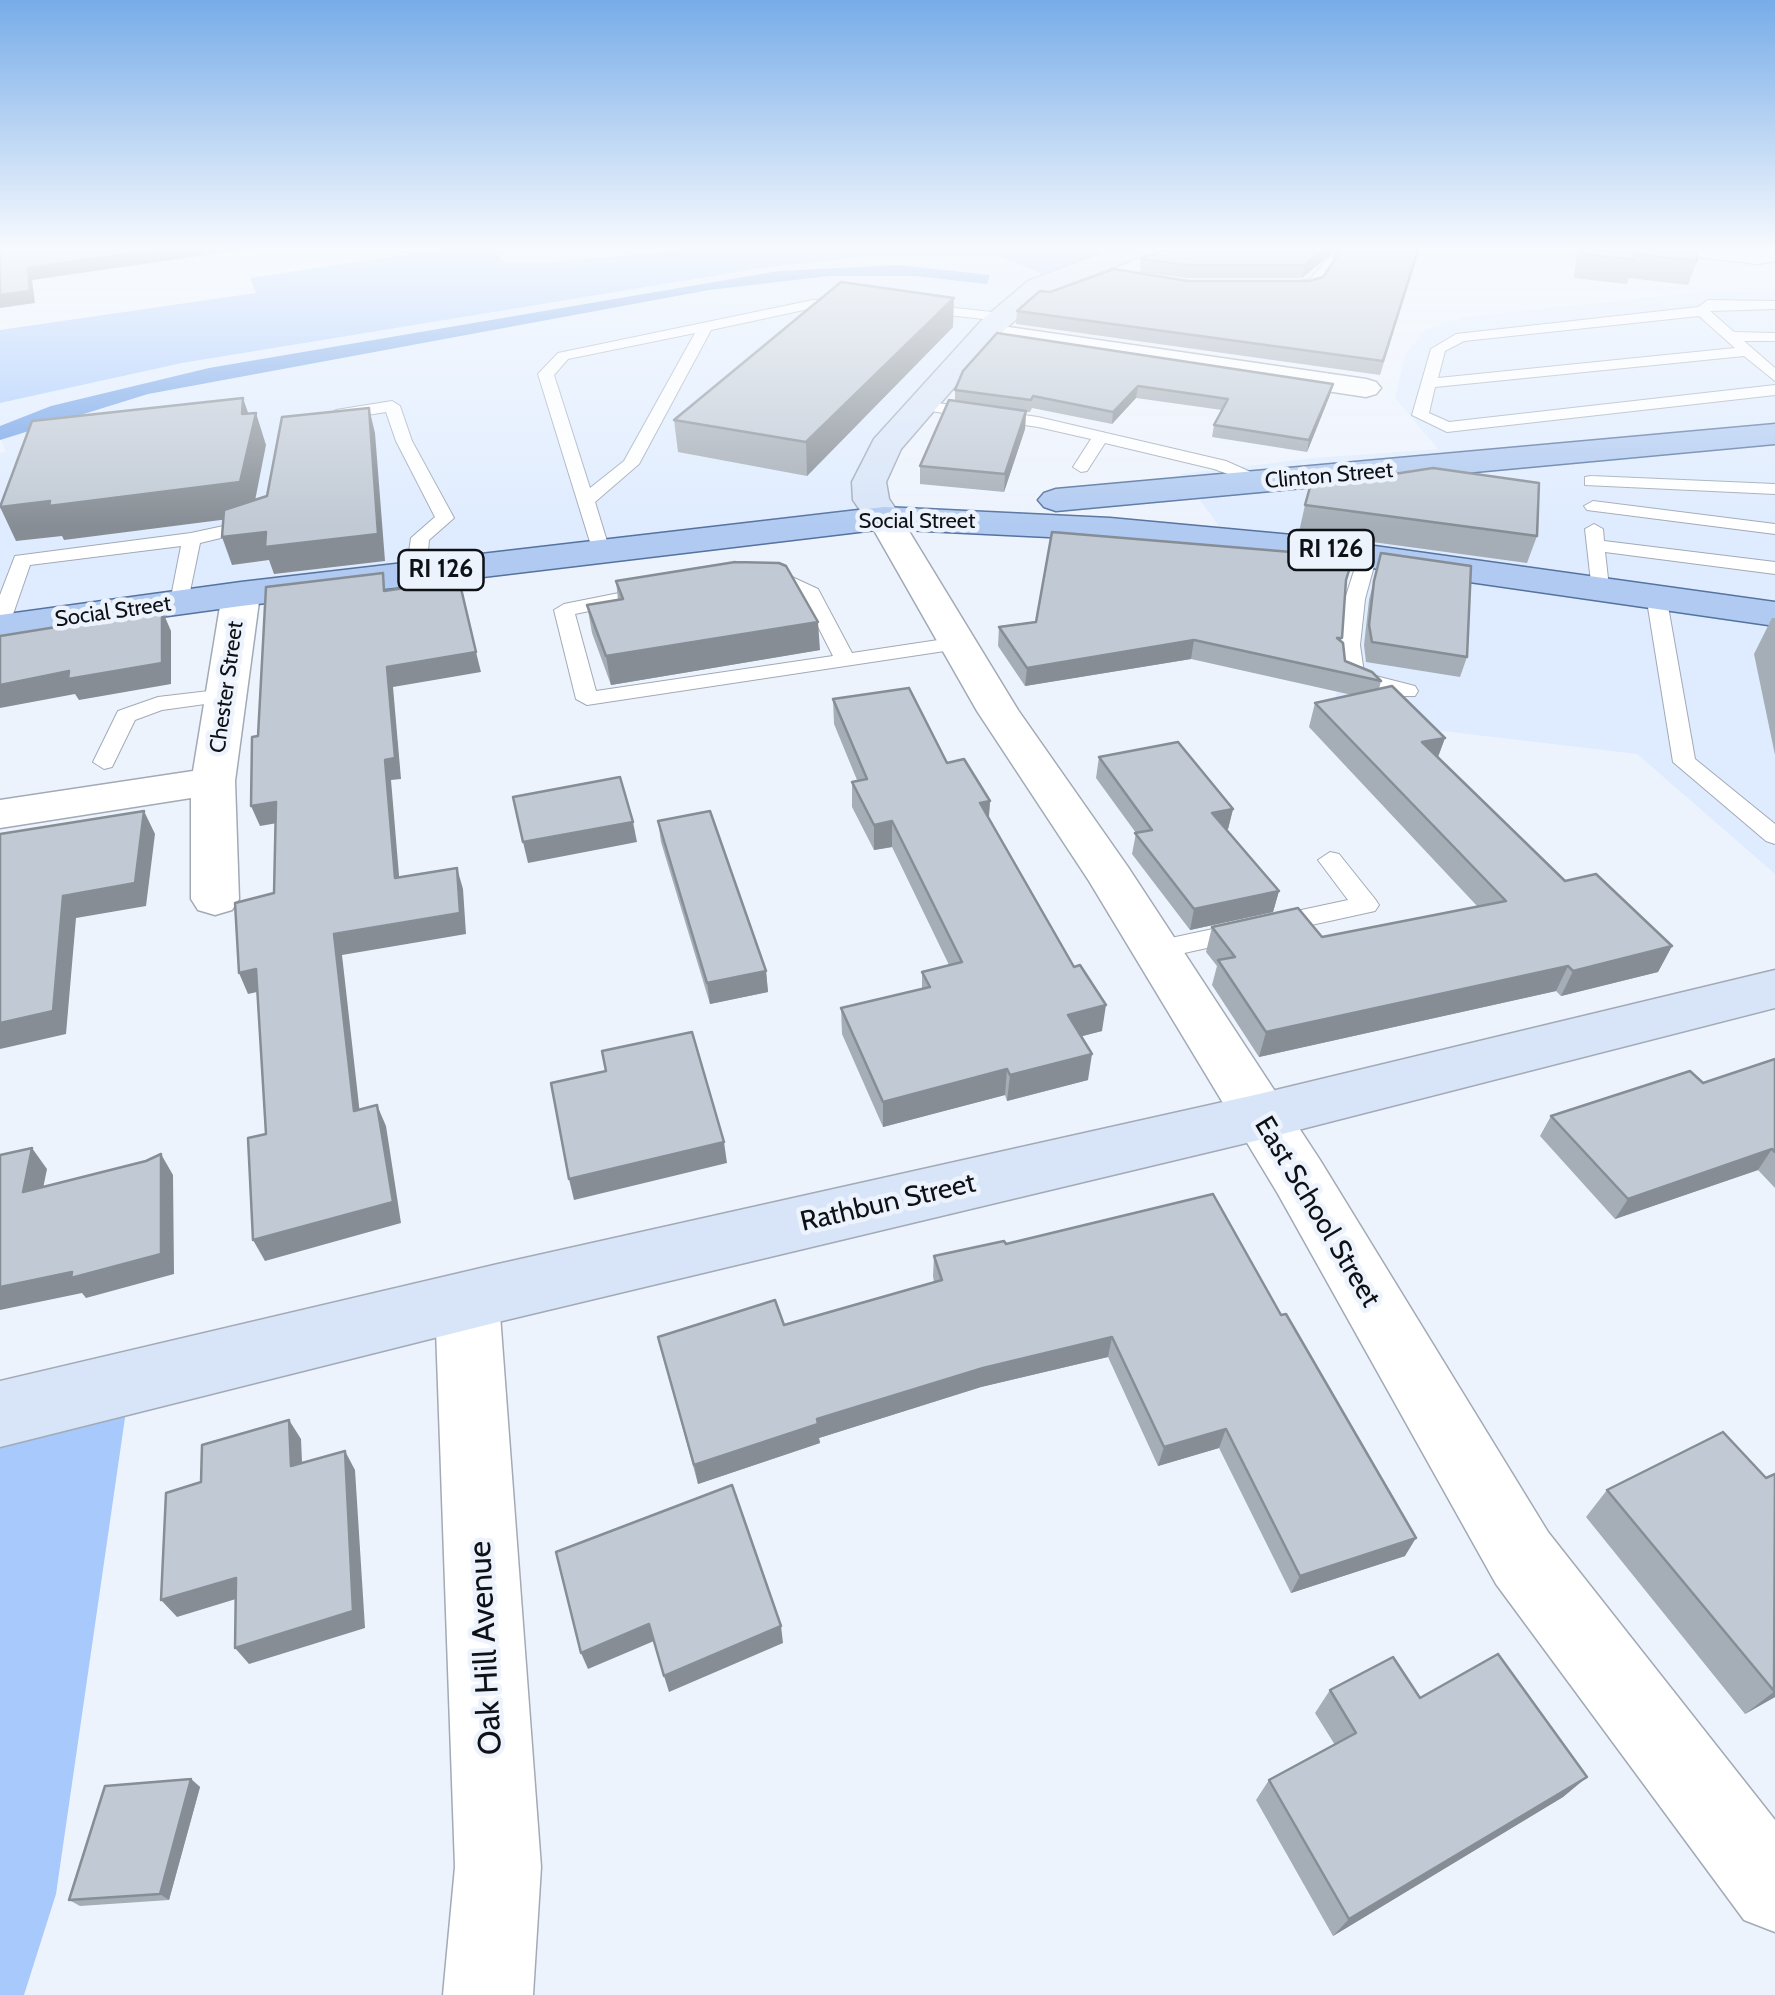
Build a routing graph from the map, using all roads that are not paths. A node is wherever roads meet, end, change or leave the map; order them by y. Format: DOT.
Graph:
graph roads {
  1 [pos="641,340"];
  2 [pos="698,340"];
  3 [pos="980,340"];
  4 [pos="1088,340"];
  5 [pos="1457,340"];
  6 [pos="1735,340"];
  7 [pos="1748,351"];
  8 [pos="1775,376"];
  9 [pos="1429,383"];
  10 [pos="1366,388"];
  11 [pos="1775,390"];
  12 [pos="923,406"];
  13 [pos="318,418"];
  14 [pos="1775,434"];
  15 [pos="1101,437"];
  16 [pos="1081,467"];
  17 [pos="1580,467"];
  18 [pos="1264,482"];
  19 [pos="1775,489"];
  20 [pos="585,501"];
  21 [pos="266,506"];
  22 [pos="1592,506"];
  23 [pos="884,518"];
  24 [pos="1775,529"];
  25 [pos="191,540"];
  26 [pos="1230,540"];
  27 [pos="1595,545"];
  28 [pos="601,551"];
  29 [pos="1368,555"];
  30 [pos="1775,568"];
  31 [pos="416,573"];
  32 [pos="750,579"];
  33 [pos="1599,587"];
  34 [pos="679,588"];
  35 [pos="241,594"];
  36 [pos="1656,595"];
  37 [pos="180,602"];
  38 [pos="1775,614"];
  39 [pos="0,625"];
  40 [pos="958,644"];
  41 [pos="846,659"];
  42 [pos="1406,691"];
  43 [pos="226,695"];
  44 [pos="104,762"];
  45 [pos="213,781"];
  46 [pos="0,814"];
  47 [pos="1775,836"];
  48 [pos="1330,860"];
  49 [pos="216,898"];
  50 [pos="1157,950"];
  51 [pos="1775,989"];
  52 [pos="1260,1117"];
  53 [pos="467,1300"];
  54 [pos="0,1415"];
  55 [pos="1775,1889"];
  56 [pos="488,1995"];
  1 -- 20 [label="lane"];
  2 -- 20 [label="lane"];
  3 -- 12 [label="main road"];
  4 -- 10 [label="street"];
  5 -- 9 [label="lane"];
  6 -- 7 [label="lane"];
  7 -- 8 [label="lane"];
  7 -- 9 [label="lane"];
  9 -- 11 [label="lane"];
  12 -- 15 [label="lane"];
  12 -- 23 [label="main road"];
  13 -- 31 [label="lane"];
  14 -- 17 [label="main road, Clinton Street / RI 126"];
  15 -- 16 [label="lane"];
  15 -- 18 [label="lane"];
  17 -- 18 [label="main road, Clinton Street / RI 126"];
  17 -- 19 [label="lane"];
  17 -- 22 [label="lane"];
  18 -- 23 [label="main road, Clinton Street / RI 126"];
  18 -- 26 [label="main road"];
  20 -- 28 [label="lane"];
  21 -- 25 [label="lane"];
  22 -- 24 [label="lane"];
  22 -- 27 [label="lane"];
  23 -- 26 [label="main road, Social Street / RI 126"];
  23 -- 28 [label="main road, Social Street / RI 126"];
  23 -- 40 [label="street, East School Street"];
  25 -- 37 [label="lane"];
  25 -- 39 [label="lane"];
  26 -- 29 [label="main road, Social Street / RI 126"];
  27 -- 30 [label="lane"];
  27 -- 33 [label="lane"];
  28 -- 31 [label="main road, Social Street / RI 126"];
  29 -- 33 [label="main road, Social Street / RI 126"];
  29 -- 42 [label="lane"];
  31 -- 35 [label="main road, Social Street / RI 126"];
  32 -- 41 [label="lane"];
  33 -- 36 [label="main road, Social Street / RI 126"];
  34 -- 41 [label="lane"];
  35 -- 37 [label="main road, Social Street / RI 126"];
  35 -- 43 [label="street, Chester Street"];
  36 -- 38 [label="main road, Social Street / RI 126"];
  36 -- 47 [label="lane"];
  37 -- 39 [label="main road, Social Street / RI 126"];
  40 -- 41 [label="lane"];
  40 -- 50 [label="street, East School Street"];
  43 -- 44 [label="lane"];
  43 -- 45 [label="street, Chester Street"];
  45 -- 46 [label="street, Chester Street"];
  45 -- 49 [label="street, Chester Street"];
  48 -- 50 [label="lane"];
  50 -- 52 [label="street, East School Street"];
  51 -- 52 [label="main road, Rathbun Street"];
  52 -- 53 [label="main road, Rathbun Street"];
  52 -- 55 [label="street, East School Street"];
  53 -- 54 [label="main road, Rathbun Street"];
  53 -- 56 [label="street, Oak Hill Avenue"];
}
